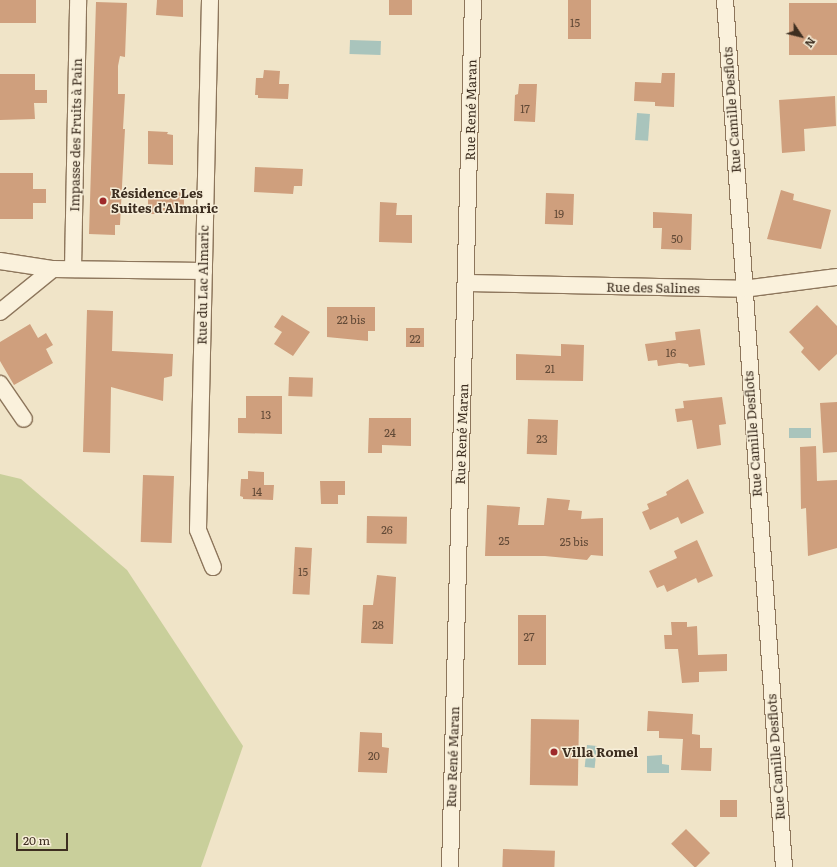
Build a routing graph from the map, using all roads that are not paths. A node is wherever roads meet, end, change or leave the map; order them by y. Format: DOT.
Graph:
graph roads {
  1 [pos="78,0"];
  2 [pos="210,0"];
  3 [pos="473,0"];
  4 [pos="725,0"];
  5 [pos="0,261"];
  6 [pos="73,269"];
  7 [pos="53,270"];
  8 [pos="204,270"];
  9 [pos="837,277"];
  10 [pos="468,283"];
  11 [pos="743,289"];
  12 [pos="0,312"];
  13 [pos="0,384"];
  14 [pos="24,419"];
  15 [pos="213,567"];
  16 [pos="450,867"];
  17 [pos="784,867"];
  1 -- 6 [label="street, Impasse des Fruits à Pain"];
  2 -- 8 [label="street, Rue du Lac Almaric"];
  3 -- 10 [label="street, Rue René Maran"];
  4 -- 11 [label="street, Rue Camille Desflots"];
  5 -- 7 [label="street"];
  6 -- 7 [label="street"];
  6 -- 8 [label="street"];
  7 -- 12 [label="street"];
  8 -- 15 [label="street, Rue du Lac Almaric"];
  9 -- 11 [label="street, Rue des Salines"];
  10 -- 11 [label="street, Rue des Salines"];
  10 -- 16 [label="street, Rue René Maran"];
  11 -- 17 [label="street, Rue Camille Desflots"];
  13 -- 14 [label="street"];
}
